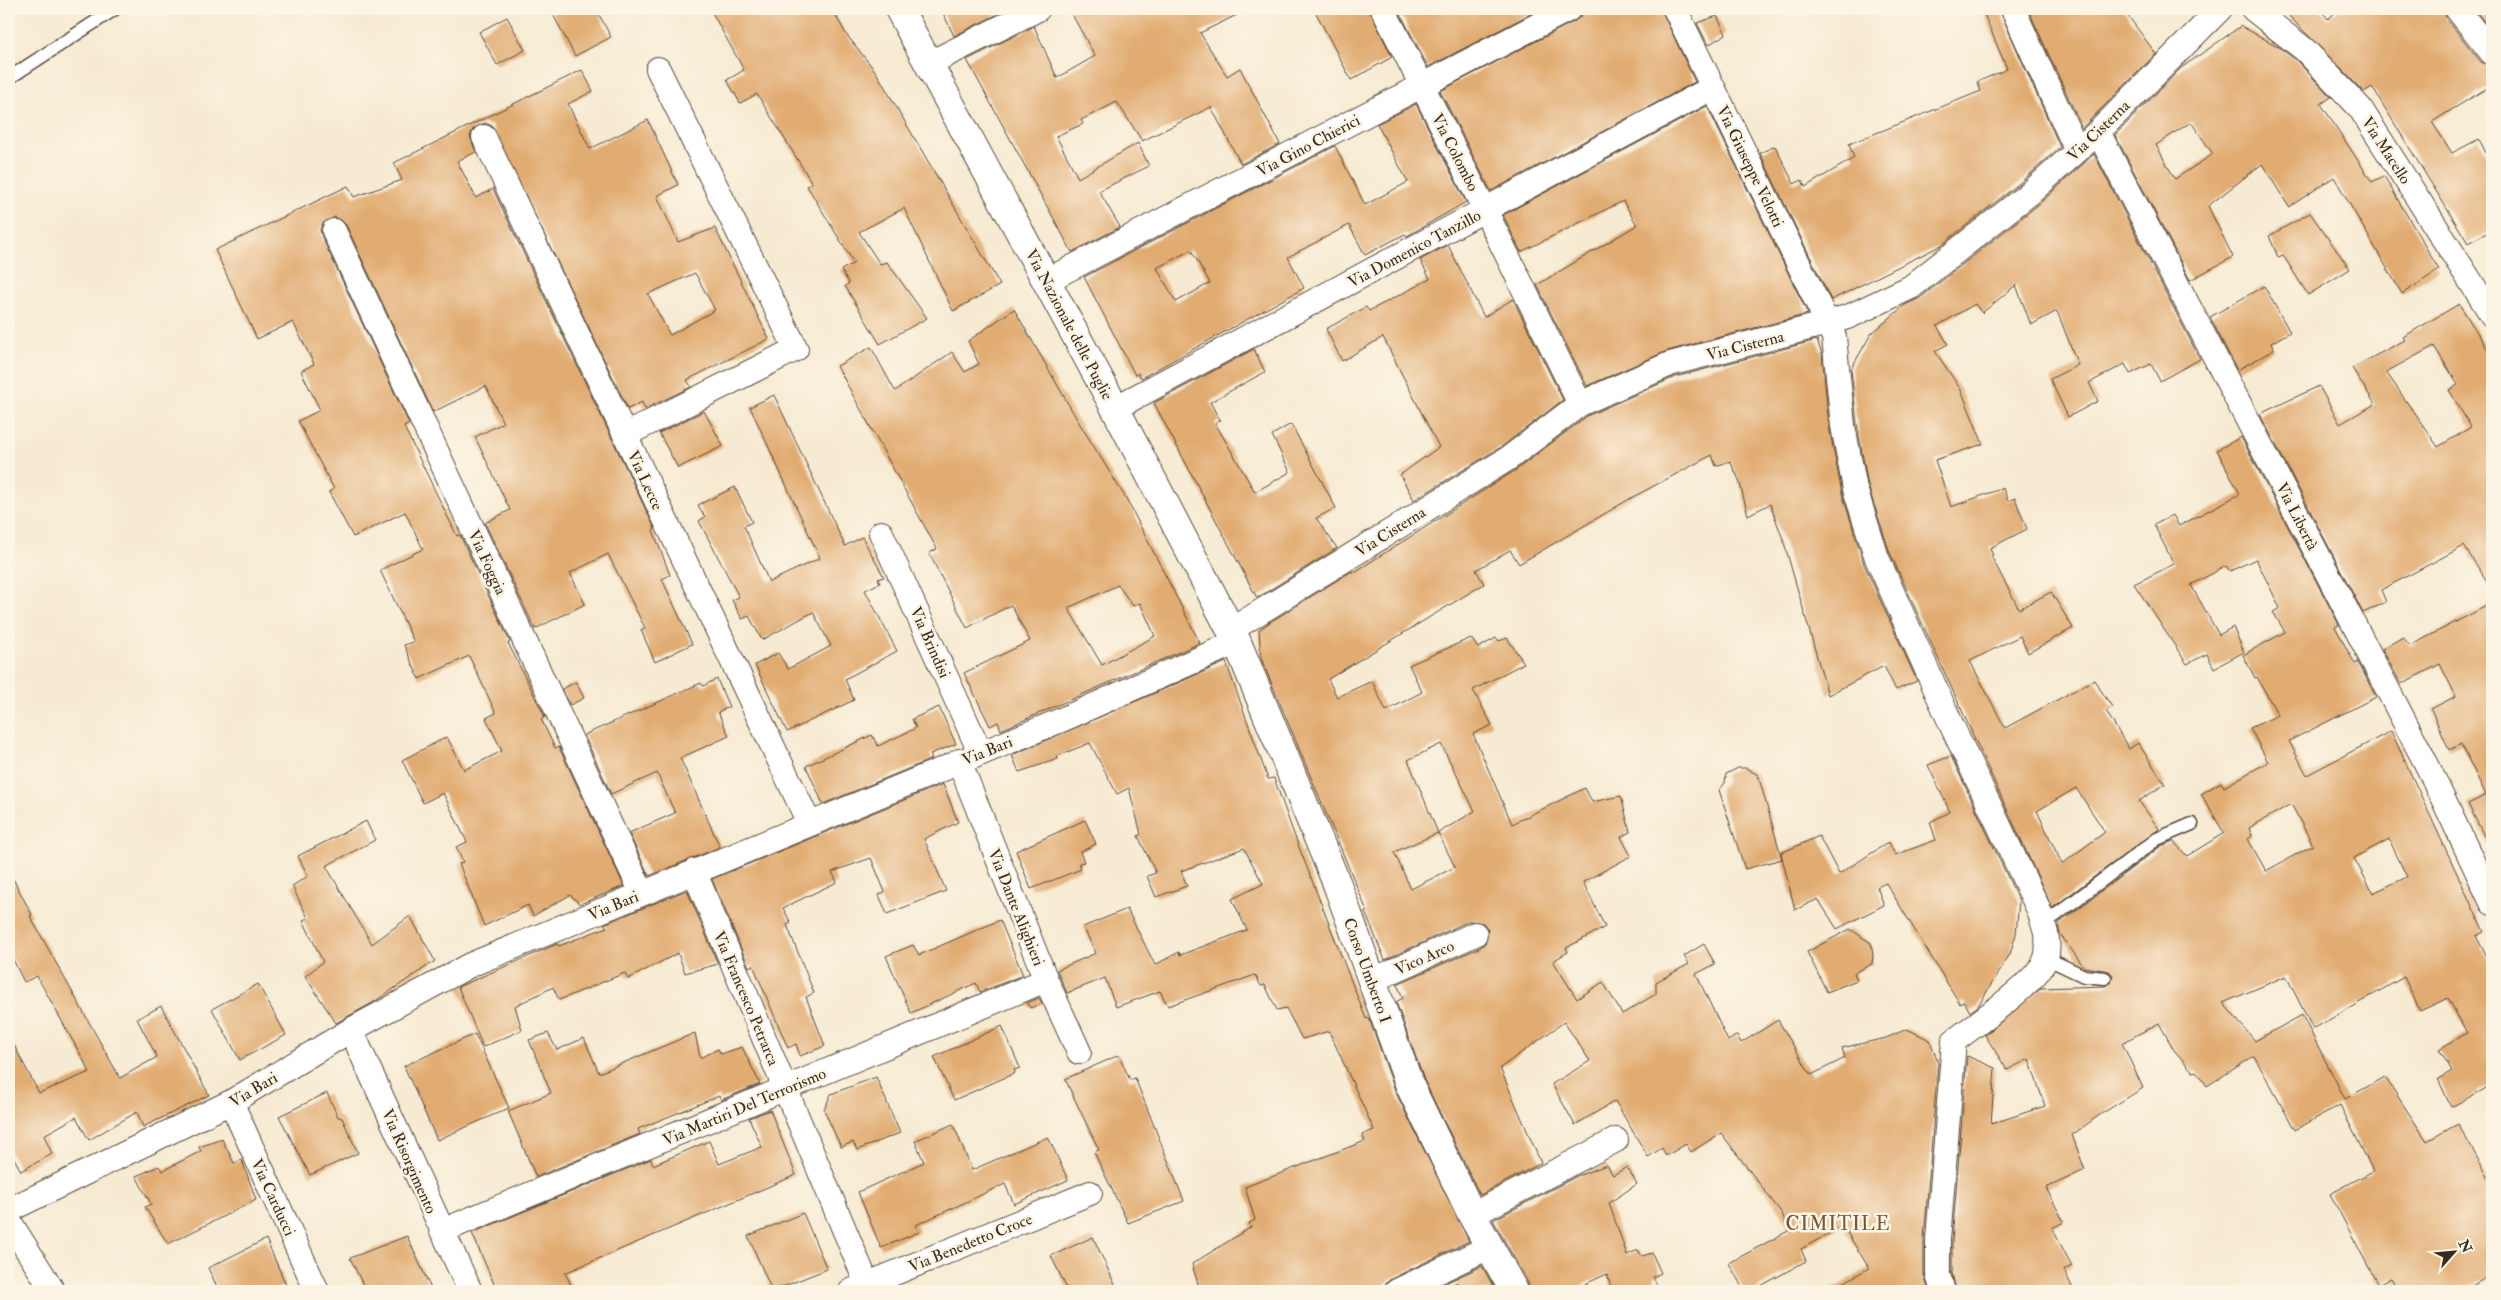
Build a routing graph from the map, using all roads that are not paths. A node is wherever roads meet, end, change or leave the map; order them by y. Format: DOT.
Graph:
graph roads {
  1 [pos="115,9"];
  2 [pos="898,9"];
  3 [pos="1038,9"];
  4 [pos="1383,9"];
  5 [pos="1569,9"];
  6 [pos="1674,9"];
  7 [pos="2013,9"];
  8 [pos="2220,9"];
  9 [pos="2253,9"];
  10 [pos="2457,9"];
  11 [pos="2492,53"];
  12 [pos="928,64"];
  13 [pos="658,69"];
  14 [pos="9,78"];
  15 [pos="1422,85"];
  16 [pos="1712,88"];
  17 [pos="2098,132"];
  18 [pos="484,137"];
  19 [pos="2076,151"];
  20 [pos="1485,210"];
  21 [pos="334,231"];
  22 [pos="1046,281"];
  23 [pos="2492,315"];
  24 [pos="1828,323"];
  25 [pos="1580,404"];
  26 [pos="1115,408"];
  27 [pos="625,435"];
  28 [pos="881,533"];
  29 [pos="1234,636"];
  30 [pos="980,752"];
  31 [pos="959,761"];
  32 [pos="809,823"];
  33 [pos="2192,824"];
  34 [pos="694,871"];
  35 [pos="642,893"];
  36 [pos="2492,903"];
  37 [pos="2044,924"];
  38 [pos="1475,934"];
  39 [pos="2046,958"];
  40 [pos="2104,978"];
  41 [pos="1046,980"];
  42 [pos="1372,980"];
  43 [pos="350,1030"];
  44 [pos="1079,1052"];
  45 [pos="785,1089"];
  46 [pos="231,1102"];
  47 [pos="1616,1140"];
  48 [pos="1090,1193"];
  49 [pos="9,1210"];
  50 [pos="1472,1215"];
  51 [pos="9,1221"];
  52 [pos="442,1231"];
  53 [pos="1489,1247"];
  54 [pos="863,1289"];
  55 [pos="53,1291"];
  56 [pos="318,1291"];
  57 [pos="470,1291"];
  58 [pos="1396,1291"];
  59 [pos="1514,1291"];
  60 [pos="1943,1291"];
  1 -- 14 [label="lane"];
  2 -- 12 [label="main road, Via Nazionale delle Puglie"];
  3 -- 12 [label="street"];
  4 -- 15 [label="street, Via Colombo"];
  5 -- 15 [label="street, Via Gino Chierici"];
  6 -- 16 [label="street, Via Giuseppe Velotti"];
  7 -- 19 [label="street"];
  8 -- 17 [label="street, Via Cisterna"];
  9 -- 23 [label="street, Via Macello"];
  10 -- 11 [label="street"];
  12 -- 22 [label="main road, Via Nazionale delle Puglie"];
  13 -- 27 [label="street"];
  15 -- 20 [label="street, Via Colombo"];
  15 -- 22 [label="street, Via Gino Chierici"];
  16 -- 20 [label="street, Via Domenico Tanzillo"];
  16 -- 24 [label="street, Via Giuseppe Velotti"];
  17 -- 19 [label="street, Via Cisterna"];
  17 -- 36 [label="street, Via Libertà"];
  18 -- 27 [label="street, Via Lecce"];
  19 -- 24 [label="street, Via Cisterna"];
  20 -- 25 [label="street, Via Colombo"];
  20 -- 26 [label="street, Via Domenico Tanzillo"];
  21 -- 35 [label="street, Via Foggia"];
  22 -- 26 [label="main road, Via Nazionale delle Puglie"];
  24 -- 25 [label="street, Via Cisterna"];
  24 -- 37 [label="street, Via Giuseppe Velotti"];
  25 -- 29 [label="street, Via Cisterna"];
  26 -- 29 [label="main road, Via Nazionale delle Puglie"];
  27 -- 32 [label="street, Via Lecce"];
  28 -- 30 [label="street, Via Brindisi"];
  29 -- 30 [label="street, Via Bari"];
  29 -- 42 [label="main road, Corso Umberto I"];
  30 -- 31 [label="street, Via Bari"];
  31 -- 32 [label="street, Via Bari"];
  31 -- 41 [label="street, Via Dante Alighieri"];
  32 -- 34 [label="street, Via Bari"];
  33 -- 37 [label="lane"];
  34 -- 35 [label="street, Via Bari"];
  34 -- 45 [label="street, Via Francesco Petrarca"];
  35 -- 43 [label="street, Via Bari"];
  37 -- 39 [label="street, Via Giuseppe Velotti"];
  38 -- 42 [label="street, Vico Arco"];
  39 -- 40 [label="lane"];
  39 -- 60 [label="street"];
  41 -- 44 [label="street, Via Dante Alighieri"];
  41 -- 45 [label="street, Via Martiri Del Terrorismo"];
  42 -- 50 [label="main road, Corso Umberto I"];
  43 -- 46 [label="street, Via Bari"];
  43 -- 52 [label="street, Via Risorgimento"];
  45 -- 52 [label="street, Via Martiri Del Terrorismo"];
  45 -- 54 [label="street, Via Francesco Petrarca"];
  46 -- 49 [label="street, Via Bari"];
  46 -- 56 [label="street, Via Carducci"];
  47 -- 50 [label="street"];
  48 -- 54 [label="street, Via Benedetto Croce"];
  50 -- 53 [label="main road, Corso Umberto I"];
  51 -- 55 [label="street"];
  52 -- 57 [label="street, Via Risorgimento"];
  53 -- 58 [label="street"];
  53 -- 59 [label="main road, Corso Umberto I"];
}
